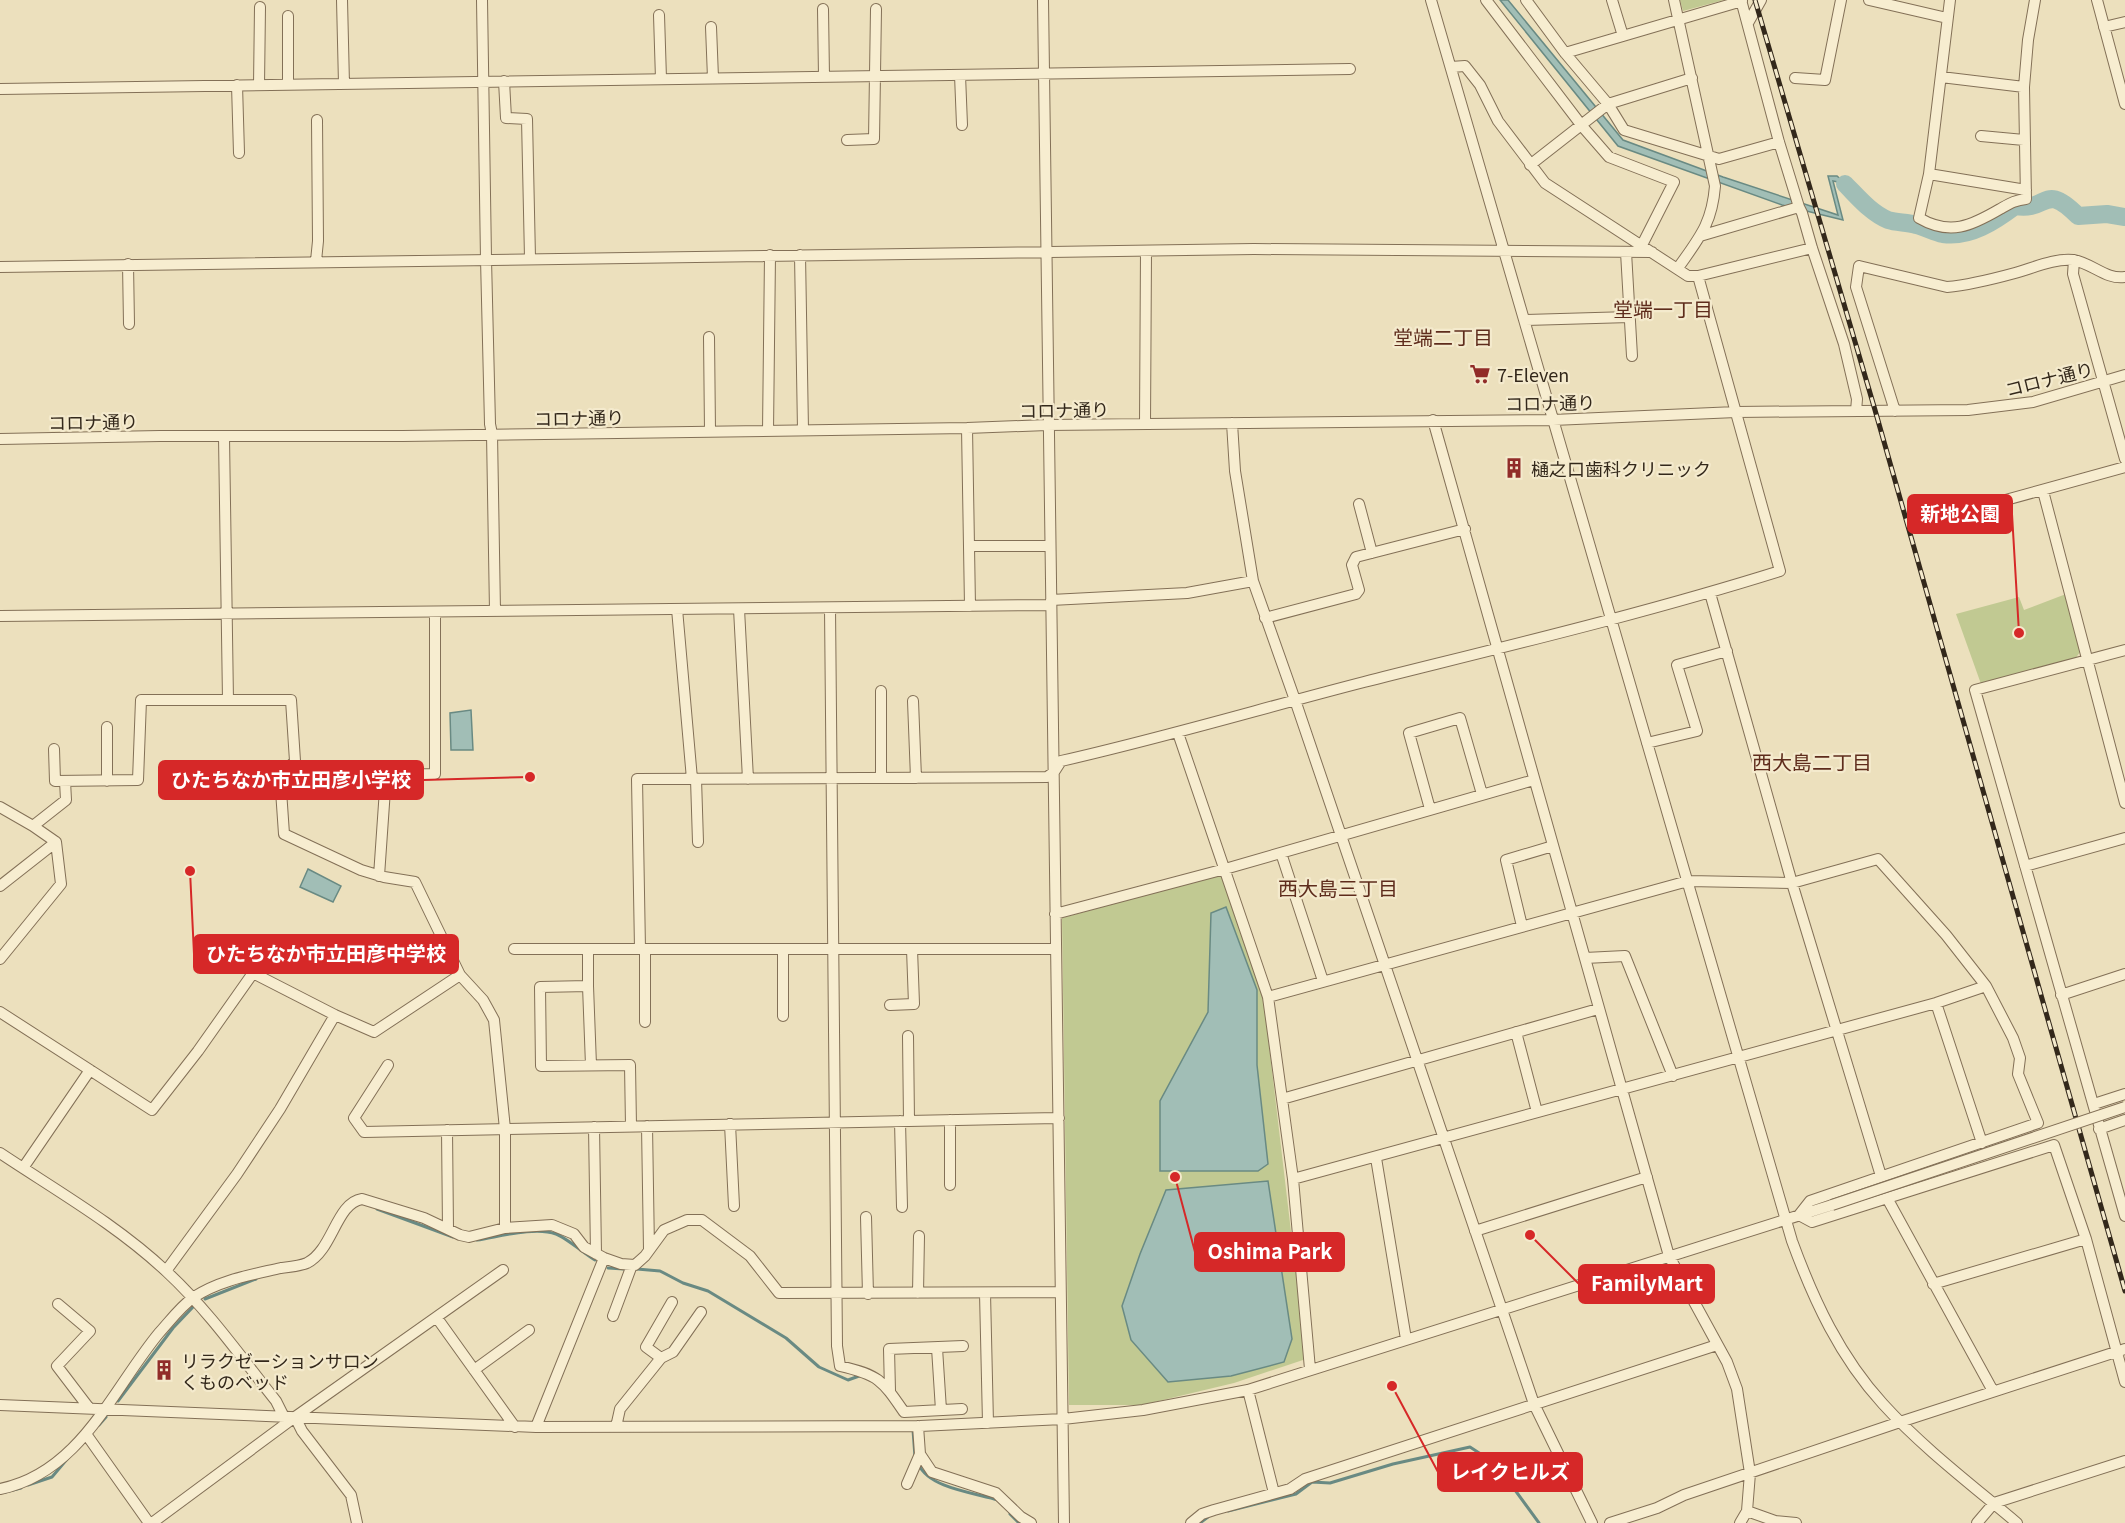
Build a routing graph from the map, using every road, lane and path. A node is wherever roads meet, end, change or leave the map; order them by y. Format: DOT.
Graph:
graph roads {
  1 [pos="342,0"];
  2 [pos="482,0"];
  3 [pos="1043,0"];
  4 [pos="1431,0"];
  5 [pos="1486,0"];
  6 [pos="1526,0"];
  7 [pos="1612,0"];
  8 [pos="1674,0"];
  9 [pos="1761,0"];
  10 [pos="1841,0"];
  11 [pos="1869,0"];
  12 [pos="1950,0"];
  13 [pos="2035,0"];
  14 [pos="2097,0"];
  15 [pos="1742,1"];
  16 [pos="260,7"];
  17 [pos="823,9"];
  18 [pos="876,9"];
  19 [pos="659,15"];
  20 [pos="288,16"];
  21 [pos="1947,18"];
  22 [pos="1679,19"];
  23 [pos="2125,22"];
  24 [pos="1748,23"];
  25 [pos="711,27"];
  26 [pos="2104,27"];
  27 [pos="1623,36"];
  28 [pos="1565,53"];
  29 [pos="1451,68"];
  30 [pos="1350,69"];
  31 [pos="1044,74"];
  32 [pos="960,75"];
  33 [pos="876,76"];
  34 [pos="824,77"];
  35 [pos="1941,77"];
  36 [pos="712,78"];
  37 [pos="1692,78"];
  38 [pos="1795,78"];
  39 [pos="661,79"];
  40 [pos="504,81"];
  41 [pos="483,82"];
  42 [pos="344,84"];
  43 [pos="259,85"];
  44 [pos="288,85"];
  45 [pos="237,86"];
  46 [pos="2024,87"];
  47 [pos="0,89"];
  48 [pos="1608,104"];
  49 [pos="2125,104"];
  50 [pos="317,120"];
  51 [pos="962,125"];
  52 [pos="1582,126"];
  53 [pos="1980,136"];
  54 [pos="847,140"];
  55 [pos="2024,140"];
  56 [pos="1779,142"];
  57 [pos="239,153"];
  58 [pos="1709,157"];
  59 [pos="1530,165"];
  60 [pos="1929,174"];
  61 [pos="2026,190"];
  62 [pos="1799,207"];
  63 [pos="1700,236"];
  64 [pos="1642,244"];
  65 [pos="1812,248"];
  66 [pos="1504,249"];
  67 [pos="1146,251"];
  68 [pos="1048,252"];
  69 [pos="1626,252"];
  70 [pos="1652,252"];
  71 [pos="770,255"];
  72 [pos="800,255"];
  73 [pos="530,258"];
  74 [pos="486,259"];
  75 [pos="2074,260"];
  76 [pos="315,261"];
  77 [pos="128,264"];
  78 [pos="0,267"];
  79 [pos="1678,268"];
  80 [pos="1698,276"];
  81 [pos="2125,277"];
  82 [pos="1630,317"];
  83 [pos="1526,320"];
  84 [pos="129,324"];
  85 [pos="709,338"];
  86 [pos="1632,356"];
  87 [pos="2125,375"];
  88 [pos="2104,382"];
  89 [pos="1856,411"];
  90 [pos="1895,411"];
  91 [pos="1736,412"];
  92 [pos="1433,420"];
  93 [pos="1553,420"];
  94 [pos="1232,423"];
  95 [pos="1145,424"];
  96 [pos="1047,425"];
  97 [pos="967,428"];
  98 [pos="768,430"];
  99 [pos="803,430"];
  100 [pos="710,431"];
  101 [pos="492,434"];
  102 [pos="224,437"];
  103 [pos="0,439"];
  104 [pos="2125,459"];
  105 [pos="2125,467"];
  106 [pos="2043,490"];
  107 [pos="1359,504"];
  108 [pos="1926,522"];
  109 [pos="1465,529"];
  110 [pos="969,546"];
  111 [pos="1050,546"];
  112 [pos="1372,553"];
  113 [pos="1252,581"];
  114 [pos="1710,593"];
  115 [pos="1051,603"];
  116 [pos="970,606"];
  117 [pos="830,608"];
  118 [pos="677,609"];
  119 [pos="739,609"];
  120 [pos="495,611"];
  121 [pos="435,612"];
  122 [pos="226,614"];
  123 [pos="0,616"];
  124 [pos="1265,618"];
  125 [pos="1611,620"];
  126 [pos="1498,648"];
  127 [pos="2125,650"];
  128 [pos="1727,651"];
  129 [pos="2087,660"];
  130 [pos="882,691"];
  131 [pos="228,700"];
  132 [pos="1295,700"];
  133 [pos="913,701"];
  134 [pos="107,727"];
  135 [pos="1178,733"];
  136 [pos="1647,742"];
  137 [pos="54,749"];
  138 [pos="1054,772"];
  139 [pos="386,775"];
  140 [pos="280,776"];
  141 [pos="832,778"];
  142 [pos="881,778"];
  143 [pos="916,778"];
  144 [pos="694,779"];
  145 [pos="748,779"];
  146 [pos="1534,780"];
  147 [pos="65,781"];
  148 [pos="107,781"];
  149 [pos="1482,794"];
  150 [pos="2125,803"];
  151 [pos="0,807"];
  152 [pos="1430,809"];
  153 [pos="33,826"];
  154 [pos="1340,835"];
  155 [pos="2125,838"];
  156 [pos="56,842"];
  157 [pos="698,842"];
  158 [pos="1553,846"];
  159 [pos="1281,853"];
  160 [pos="2025,866"];
  161 [pos="1225,869"];
  162 [pos="379,876"];
  163 [pos="1688,881"];
  164 [pos="1792,883"];
  165 [pos="0,886"];
  166 [pos="1572,912"];
  167 [pos="1055,914"];
  168 [pos="1522,926"];
  169 [pos="514,949"];
  170 [pos="588,949"];
  171 [pos="643,949"];
  172 [pos="783,949"];
  173 [pos="833,949"];
  174 [pos="912,949"];
  175 [pos="1055,949"];
  176 [pos="1585,958"];
  177 [pos="0,959"];
  178 [pos="1384,964"];
  179 [pos="2125,974"];
  180 [pos="460,975"];
  181 [pos="1323,981"];
  182 [pos="588,986"];
  183 [pos="1986,986"];
  184 [pos="2061,995"];
  185 [pos="1268,997"];
  186 [pos="1936,1003"];
  187 [pos="890,1005"];
  188 [pos="1598,1009"];
  189 [pos="0,1012"];
  190 [pos="334,1015"];
  191 [pos="783,1016"];
  192 [pos="645,1022"];
  193 [pos="1836,1030"];
  194 [pos="1516,1032"];
  195 [pos="908,1036"];
  196 [pos="1739,1057"];
  197 [pos="1418,1062"];
  198 [pos="388,1065"];
  199 [pos="591,1065"];
  200 [pos="90,1070"];
  201 [pos="1673,1076"];
  202 [pos="1622,1089"];
  203 [pos="2125,1095"];
  204 [pos="1282,1100"];
  205 [pos="2094,1104"];
  206 [pos="2125,1107"];
  207 [pos="1537,1112"];
  208 [pos="1059,1118"];
  209 [pos="950,1120"];
  210 [pos="2125,1120"];
  211 [pos="905,1121"];
  212 [pos="835,1122"];
  213 [pos="730,1124"];
  214 [pos="631,1126"];
  215 [pos="647,1126"];
  216 [pos="594,1127"];
  217 [pos="505,1129"];
  218 [pos="2099,1129"];
  219 [pos="447,1130"];
  220 [pos="1444,1139"];
  221 [pos="1982,1143"];
  222 [pos="0,1153"];
  223 [pos="1376,1158"];
  224 [pos="23,1168"];
  225 [pos="1881,1176"];
  226 [pos="1647,1177"];
  227 [pos="1293,1179"];
  228 [pos="950,1185"];
  229 [pos="1887,1198"];
  230 [pos="734,1206"];
  231 [pos="902,1207"];
  232 [pos="1799,1215"];
  233 [pos="2125,1216"];
  234 [pos="866,1217"];
  235 [pos="1785,1218"];
  236 [pos="505,1228"];
  237 [pos="448,1229"];
  238 [pos="1475,1231"];
  239 [pos="919,1236"];
  240 [pos="2086,1239"];
  241 [pos="649,1250"];
  242 [pos="600,1256"];
  243 [pos="1670,1256"];
  244 [pos="632,1265"];
  245 [pos="503,1270"];
  246 [pos="166,1271"];
  247 [pos="1933,1284"];
  248 [pos="1059,1292"];
  249 [pos="918,1293"];
  250 [pos="985,1293"];
  251 [pos="836,1294"];
  252 [pos="868,1294"];
  253 [pos="193,1298"];
  254 [pos="672,1302"];
  255 [pos="58,1305"];
  256 [pos="1501,1309"];
  257 [pos="701,1312"];
  258 [pos="613,1316"];
  259 [pos="437,1318"];
  260 [pos="529,1330"];
  261 [pos="1406,1339"];
  262 [pos="1717,1345"];
  263 [pos="963,1346"];
  264 [pos="937,1348"];
  265 [pos="2121,1350"];
  266 [pos="661,1358"];
  267 [pos="1310,1369"];
  268 [pos="474,1370"];
  269 [pos="2125,1382"];
  270 [pos="1248,1390"];
  271 [pos="890,1391"];
  272 [pos="1993,1391"];
  273 [pos="1534,1404"];
  274 [pos="0,1405"];
  275 [pos="88,1408"];
  276 [pos="106,1409"];
  277 [pos="962,1409"];
  278 [pos="941,1410"];
  279 [pos="290,1417"];
  280 [pos="1063,1419"];
  281 [pos="1900,1422"];
  282 [pos="988,1423"];
  283 [pos="918,1426"];
  284 [pos="515,1427"];
  285 [pos="536,1427"];
  286 [pos="616,1427"];
  287 [pos="86,1434"];
  288 [pos="920,1454"];
  289 [pos="2125,1461"];
  290 [pos="1750,1473"];
  291 [pos="907,1484"];
  292 [pos="0,1489"];
  293 [pos="1274,1493"];
  294 [pos="1994,1503"];
  295 [pos="1747,1511"];
  296 [pos="151,1523"];
  297 [pos="357,1523"];
  298 [pos="1031,1523"];
  299 [pos="1064,1523"];
  300 [pos="1191,1523"];
  301 [pos="1592,1523"];
  302 [pos="1610,1523"];
  303 [pos="1740,1523"];
  304 [pos="1796,1523"];
  305 [pos="1977,1523"];
  306 [pos="2017,1523"];
  1 -- 42 [label="street"];
  2 -- 41 [label="street"];
  3 -- 31 [label="street"];
  4 -- 29 [label="street"];
  5 -- 52 [label="street"];
  6 -- 28 [label="street"];
  7 -- 27 [label="street"];
  8 -- 22 [label="street"];
  9 -- 24 [label="street"];
  10 -- 38 [label="street"];
  11 -- 21 [label="street"];
  12 -- 21 [label="street"];
  13 -- 46 [label="street"];
  14 -- 26 [label="street"];
  15 -- 22 [label="street"];
  15 -- 24 [label="street"];
  16 -- 43 [label="street"];
  17 -- 34 [label="street"];
  18 -- 33 [label="street"];
  19 -- 39 [label="street"];
  20 -- 44 [label="street"];
  21 -- 35 [label="street"];
  22 -- 27 [label="street"];
  22 -- 37 [label="street"];
  23 -- 26 [label="street"];
  24 -- 56 [label="street"];
  25 -- 36 [label="street"];
  26 -- 49 [label="street"];
  27 -- 28 [label="street"];
  28 -- 48 [label="street"];
  29 -- 59 [label="street"];
  29 -- 66 [label="street"];
  30 -- 31 [label="street"];
  31 -- 32 [label="street"];
  31 -- 68 [label="street"];
  32 -- 33 [label="street"];
  32 -- 51 [label="street"];
  33 -- 34 [label="street"];
  33 -- 54 [label="street"];
  34 -- 36 [label="street"];
  35 -- 46 [label="street"];
  35 -- 60 [label="street"];
  36 -- 39 [label="street"];
  37 -- 48 [label="street"];
  37 -- 58 [label="street"];
  39 -- 40 [label="street"];
  40 -- 41 [label="street"];
  40 -- 73 [label="street"];
  41 -- 42 [label="street"];
  41 -- 74 [label="street"];
  42 -- 44 [label="street"];
  43 -- 44 [label="street"];
  43 -- 45 [label="street"];
  45 -- 47 [label="street"];
  45 -- 57 [label="street"];
  46 -- 55 [label="street"];
  48 -- 52 [label="street"];
  48 -- 58 [label="street"];
  50 -- 76 [label="street"];
  52 -- 59 [label="street"];
  52 -- 64 [label="street"];
  53 -- 55 [label="street"];
  55 -- 61 [label="street"];
  56 -- 58 [label="street"];
  56 -- 62 [label="street"];
  58 -- 63 [label="street"];
  59 -- 64 [label="street"];
  60 -- 61 [label="street"];
  60 -- 61 [label="street"];
  62 -- 63 [label="street"];
  62 -- 65 [label="street"];
  63 -- 79 [label="street"];
  64 -- 70 [label="street"];
  65 -- 80 [label="street"];
  65 -- 89 [label="street"];
  66 -- 67 [label="street"];
  66 -- 69 [label="street"];
  66 -- 83 [label="street"];
  67 -- 68 [label="street"];
  67 -- 95 [label="street"];
  68 -- 72 [label="street"];
  68 -- 96 [label="street"];
  69 -- 70 [label="street"];
  69 -- 82 [label="street"];
  70 -- 79 [label="street"];
  71 -- 72 [label="street"];
  71 -- 73 [label="street"];
  71 -- 98 [label="street"];
  72 -- 99 [label="street"];
  73 -- 74 [label="street"];
  74 -- 76 [label="street"];
  74 -- 101 [label="street"];
  75 -- 81 [label="street"];
  75 -- 88 [label="street"];
  75 -- 90 [label="street"];
  76 -- 77 [label="street"];
  77 -- 78 [label="street"];
  77 -- 84 [label="street"];
  79 -- 80 [label="street"];
  80 -- 91 [label="street"];
  82 -- 83 [label="street"];
  82 -- 86 [label="street"];
  83 -- 93 [label="street"];
  85 -- 100 [label="street"];
  87 -- 88 [label="street, コロナ通り"];
  88 -- 90 [label="street, コロナ通り"];
  88 -- 104 [label="street"];
  89 -- 90 [label="street, コロナ通り"];
  89 -- 91 [label="street, コロナ通り"];
  91 -- 93 [label="street, コロナ通り"];
  91 -- 114 [label="street"];
  92 -- 93 [label="street, コロナ通り"];
  92 -- 94 [label="street, コロナ通り"];
  92 -- 109 [label="street"];
  93 -- 125 [label="street"];
  94 -- 95 [label="street, コロナ通り"];
  94 -- 113 [label="street"];
  95 -- 96 [label="street, コロナ通り"];
  96 -- 97 [label="street, コロナ通り"];
  96 -- 111 [label="street"];
  97 -- 99 [label="street, コロナ通り"];
  97 -- 110 [label="street"];
  98 -- 99 [label="street, コロナ通り"];
  98 -- 100 [label="street, コロナ通り"];
  100 -- 101 [label="street, コロナ通り"];
  101 -- 102 [label="street, コロナ通り"];
  101 -- 120 [label="street"];
  102 -- 103 [label="street, コロナ通り"];
  102 -- 122 [label="street"];
  105 -- 106 [label="street"];
  106 -- 108 [label="street"];
  106 -- 129 [label="street"];
  107 -- 112 [label="street"];
  109 -- 112 [label="street"];
  109 -- 126 [label="street"];
  110 -- 111 [label="street"];
  110 -- 116 [label="street"];
  111 -- 115 [label="street"];
  112 -- 124 [label="street"];
  113 -- 115 [label="street"];
  113 -- 124 [label="street"];
  114 -- 125 [label="street"];
  114 -- 128 [label="street"];
  115 -- 116 [label="street"];
  115 -- 138 [label="street"];
  116 -- 117 [label="street"];
  117 -- 119 [label="street"];
  117 -- 141 [label="street"];
  118 -- 119 [label="street"];
  118 -- 120 [label="street"];
  118 -- 144 [label="street"];
  119 -- 145 [label="street"];
  120 -- 121 [label="street"];
  121 -- 122 [label="street"];
  121 -- 139 [label="street"];
  122 -- 123 [label="street"];
  122 -- 131 [label="street"];
  124 -- 132 [label="street"];
  125 -- 126 [label="street"];
  125 -- 136 [label="street"];
  126 -- 132 [label="street"];
  126 -- 146 [label="street"];
  127 -- 129 [label="street"];
  128 -- 136 [label="street"];
  128 -- 164 [label="street"];
  129 -- 150 [label="street"];
  129 -- 160 [label="street"];
  130 -- 142 [label="street"];
  131 -- 140 [label="street"];
  131 -- 148 [label="street"];
  132 -- 135 [label="street"];
  132 -- 154 [label="street"];
  133 -- 143 [label="street"];
  134 -- 148 [label="street"];
  135 -- 138 [label="street"];
  135 -- 161 [label="street"];
  136 -- 163 [label="street"];
  137 -- 147 [label="street"];
  138 -- 143 [label="street"];
  138 -- 167 [label="street"];
  139 -- 140 [label="street"];
  139 -- 162 [label="street"];
  140 -- 162 [label="street"];
  141 -- 142 [label="street"];
  141 -- 145 [label="street"];
  141 -- 173 [label="street"];
  142 -- 143 [label="street"];
  144 -- 145 [label="street"];
  144 -- 157 [label="street"];
  144 -- 171 [label="street"];
  146 -- 149 [label="street"];
  146 -- 158 [label="street"];
  147 -- 148 [label="street"];
  147 -- 153 [label="street"];
  149 -- 152 [label="street"];
  149 -- 152 [label="street"];
  151 -- 153 [label="street"];
  152 -- 154 [label="street"];
  153 -- 156 [label="street"];
  154 -- 159 [label="street"];
  154 -- 178 [label="street"];
  155 -- 160 [label="street"];
  156 -- 165 [label="street"];
  156 -- 177 [label="street"];
  158 -- 166 [label="street"];
  158 -- 168 [label="street"];
  159 -- 161 [label="street"];
  159 -- 181 [label="street"];
  160 -- 184 [label="street"];
  161 -- 167 [label="street"];
  161 -- 185 [label="street"];
  162 -- 180 [label="street"];
  163 -- 164 [label="street"];
  163 -- 166 [label="street"];
  163 -- 196 [label="street"];
  164 -- 183 [label="street"];
  164 -- 193 [label="street"];
  166 -- 168 [label="street"];
  166 -- 176 [label="street"];
  167 -- 175 [label="street"];
  168 -- 178 [label="street"];
  169 -- 170 [label="street"];
  170 -- 171 [label="street"];
  170 -- 182 [label="street"];
  171 -- 172 [label="street"];
  171 -- 192 [label="street"];
  172 -- 173 [label="street"];
  172 -- 191 [label="street"];
  173 -- 174 [label="street"];
  173 -- 212 [label="street"];
  174 -- 175 [label="street"];
  174 -- 187 [label="street"];
  175 -- 208 [label="street"];
  176 -- 188 [label="street"];
  176 -- 201 [label="street"];
  178 -- 181 [label="street"];
  178 -- 197 [label="street"];
  179 -- 184 [label="street"];
  180 -- 190 [label="street"];
  180 -- 217 [label="street"];
  181 -- 185 [label="street"];
  182 -- 199 [label="street"];
  182 -- 199 [label="street"];
  183 -- 186 [label="street"];
  183 -- 221 [label="street"];
  184 -- 205 [label="street"];
  185 -- 204 [label="street"];
  186 -- 193 [label="street"];
  186 -- 221 [label="street"];
  188 -- 194 [label="street"];
  188 -- 202 [label="street"];
  189 -- 200 [label="street"];
  190 -- 200 [label="street"];
  190 -- 246 [label="street"];
  193 -- 196 [label="street"];
  193 -- 225 [label="street"];
  194 -- 197 [label="street"];
  194 -- 207 [label="street"];
  195 -- 211 [label="street"];
  196 -- 201 [label="street"];
  196 -- 235 [label="street"];
  197 -- 204 [label="street"];
  197 -- 220 [label="street"];
  198 -- 219 [label="street"];
  199 -- 214 [label="street"];
  200 -- 224 [label="street"];
  201 -- 202 [label="street"];
  202 -- 207 [label="street"];
  202 -- 226 [label="street"];
  203 -- 205 [label="street"];
  204 -- 227 [label="street"];
  205 -- 218 [label="street"];
  206 -- 232 [label="street, bridge"];
  207 -- 220 [label="street"];
  208 -- 209 [label="street"];
  208 -- 248 [label="street"];
  209 -- 211 [label="street"];
  209 -- 228 [label="street"];
  210 -- 218 [label="street"];
  211 -- 212 [label="street"];
  211 -- 231 [label="street"];
  212 -- 213 [label="street"];
  212 -- 251 [label="street"];
  213 -- 215 [label="street"];
  213 -- 230 [label="street"];
  214 -- 215 [label="street"];
  214 -- 216 [label="street"];
  215 -- 241 [label="street"];
  216 -- 217 [label="street"];
  216 -- 242 [label="street"];
  217 -- 219 [label="street"];
  217 -- 236 [label="street"];
  218 -- 233 [label="street"];
  219 -- 237 [label="street"];
  220 -- 223 [label="street"];
  220 -- 238 [label="street"];
  221 -- 225 [label="street"];
  222 -- 224 [label="street"];
  223 -- 227 [label="street"];
  223 -- 261 [label="street"];
  224 -- 246 [label="street"];
  225 -- 232 [label="street"];
  226 -- 238 [label="street"];
  226 -- 243 [label="street"];
  227 -- 267 [label="street"];
  229 -- 232 [label="street"];
  229 -- 240 [label="street"];
  229 -- 247 [label="street"];
  232 -- 235 [label="street"];
  234 -- 252 [label="street"];
  235 -- 243 [label="street"];
  235 -- 281 [label="street"];
  236 -- 237 [label="street"];
  236 -- 242 [label="street"];
  237 -- 253 [label="street"];
  238 -- 256 [label="street"];
  239 -- 249 [label="street"];
  240 -- 247 [label="street"];
  240 -- 265 [label="street"];
  241 -- 244 [label="street"];
  241 -- 251 [label="street"];
  242 -- 244 [label="street"];
  242 -- 285 [label="street"];
  243 -- 256 [label="street"];
  243 -- 262 [label="street"];
  244 -- 258 [label="street"];
  245 -- 259 [label="street"];
  246 -- 253 [label="street"];
  247 -- 272 [label="street"];
  248 -- 250 [label="street"];
  248 -- 280 [label="street"];
  249 -- 250 [label="street"];
  249 -- 252 [label="street"];
  250 -- 282 [label="street"];
  251 -- 252 [label="street"];
  251 -- 271 [label="street"];
  253 -- 276 [label="street"];
  253 -- 279 [label="street"];
  254 -- 266 [label="street"];
  255 -- 275 [label="street"];
  256 -- 261 [label="street"];
  256 -- 273 [label="street"];
  257 -- 266 [label="street"];
  259 -- 268 [label="street"];
  259 -- 279 [label="street"];
  260 -- 268 [label="street"];
  261 -- 267 [label="street"];
  262 -- 273 [label="street"];
  262 -- 290 [label="street"];
  263 -- 264 [label="street"];
  264 -- 271 [label="street"];
  264 -- 278 [label="street"];
  265 -- 269 [label="street"];
  265 -- 272 [label="street"];
  266 -- 286 [label="street"];
  267 -- 270 [label="street"];
  268 -- 284 [label="street"];
  270 -- 280 [label="street"];
  270 -- 293 [label="street"];
  271 -- 278 [label="street"];
  272 -- 281 [label="street"];
  273 -- 293 [label="street"];
  273 -- 301 [label="street"];
  274 -- 275 [label="street"];
  275 -- 276 [label="street"];
  276 -- 279 [label="street"];
  276 -- 287 [label="street"];
  277 -- 278 [label="street"];
  279 -- 284 [label="street"];
  279 -- 296 [label="street"];
  279 -- 297 [label="street"];
  280 -- 282 [label="street"];
  280 -- 299 [label="street"];
  281 -- 290 [label="street"];
  281 -- 294 [label="street"];
  282 -- 283 [label="street"];
  283 -- 286 [label="street"];
  283 -- 288 [label="street"];
  284 -- 285 [label="street"];
  285 -- 286 [label="street"];
  287 -- 292 [label="street"];
  287 -- 296 [label="street"];
  288 -- 291 [label="street"];
  288 -- 298 [label="street"];
  289 -- 294 [label="street"];
  290 -- 295 [label="street"];
  290 -- 302 [label="street"];
  293 -- 300 [label="street"];
  294 -- 305 [label="street"];
  294 -- 306 [label="street"];
  295 -- 303 [label="street"];
  295 -- 304 [label="street"];
}
